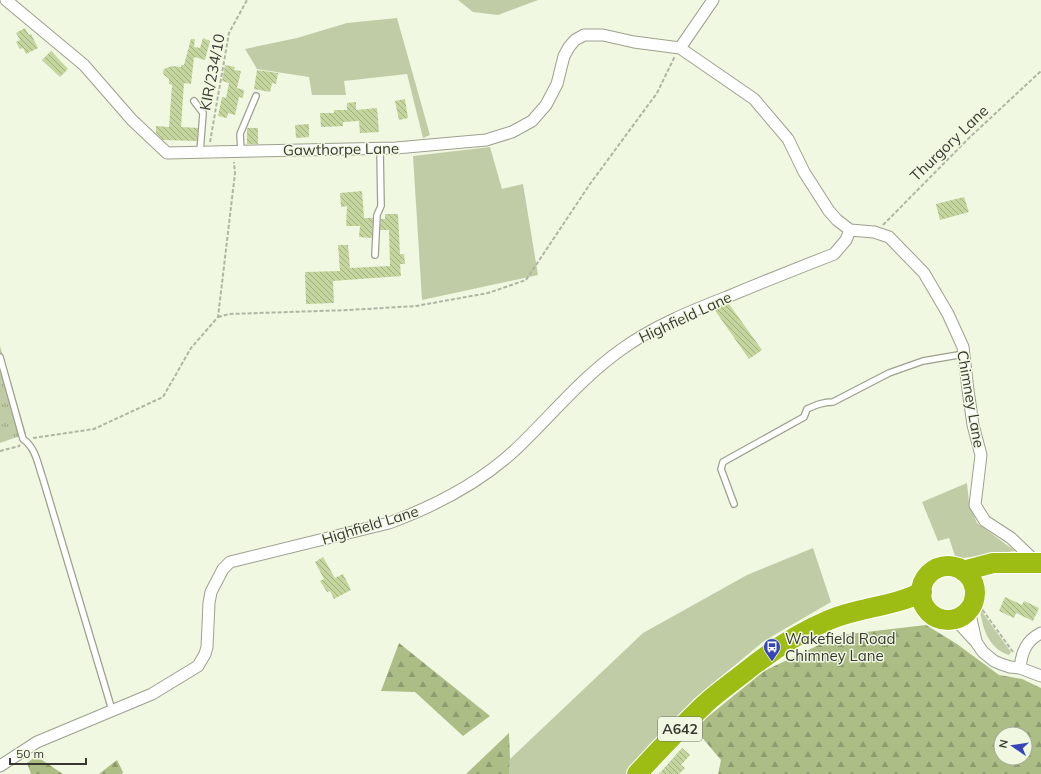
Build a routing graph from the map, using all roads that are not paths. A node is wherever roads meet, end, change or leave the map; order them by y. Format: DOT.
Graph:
graph roads {
  1 [pos="6,0"];
  2 [pos="713,0"];
  3 [pos="680,48"];
  4 [pos="256,96"];
  5 [pos="194,101"];
  6 [pos="380,149"];
  7 [pos="237,151"];
  8 [pos="204,152"];
  9 [pos="850,230"];
  10 [pos="375,255"];
  11 [pos="964,354"];
  12 [pos="0,357"];
  13 [pos="734,504"];
  14 [pos="1038,562"];
  15 [pos="922,592"];
  16 [pos="967,597"];
  17 [pos="882,606"];
  18 [pos="930,612"];
  19 [pos="1041,633"];
  20 [pos="976,642"];
  21 [pos="1020,665"];
  22 [pos="1041,676"];
  23 [pos="112,710"];
  24 [pos="0,766"];
  25 [pos="637,774"];
  1 -- 8 [label="street, Gawthorpe Lane"];
  2 -- 3 [label="street"];
  3 -- 6 [label="street, Gawthorpe Lane"];
  3 -- 9 [label="street"];
  4 -- 7 [label="lane"];
  5 -- 8 [label="lane"];
  6 -- 7 [label="street, Gawthorpe Lane"];
  6 -- 10 [label="lane"];
  7 -- 8 [label="street, Gawthorpe Lane"];
  9 -- 11 [label="street, Chimney Lane"];
  9 -- 23 [label="street, Highfield Lane"];
  11 -- 13 [label="lane"];
  11 -- 14 [label="street, Chimney Lane"];
  12 -- 23 [label="lane"];
  14 -- 16 [label="highway, A642"];
  15 -- 16 [label="highway, A642"];
  15 -- 17 [label="highway, A642"];
  15 -- 18 [label="highway"];
  16 -- 18 [label="highway, A642"];
  16 -- 20 [label="street"];
  16 -- 20 [label="street"];
  17 -- 18 [label="highway, A642"];
  17 -- 25 [label="highway, A642"];
  19 -- 21 [label="street"];
  20 -- 21 [label="street"];
  21 -- 22 [label="street"];
  23 -- 24 [label="street, Highfield Lane"];
}
